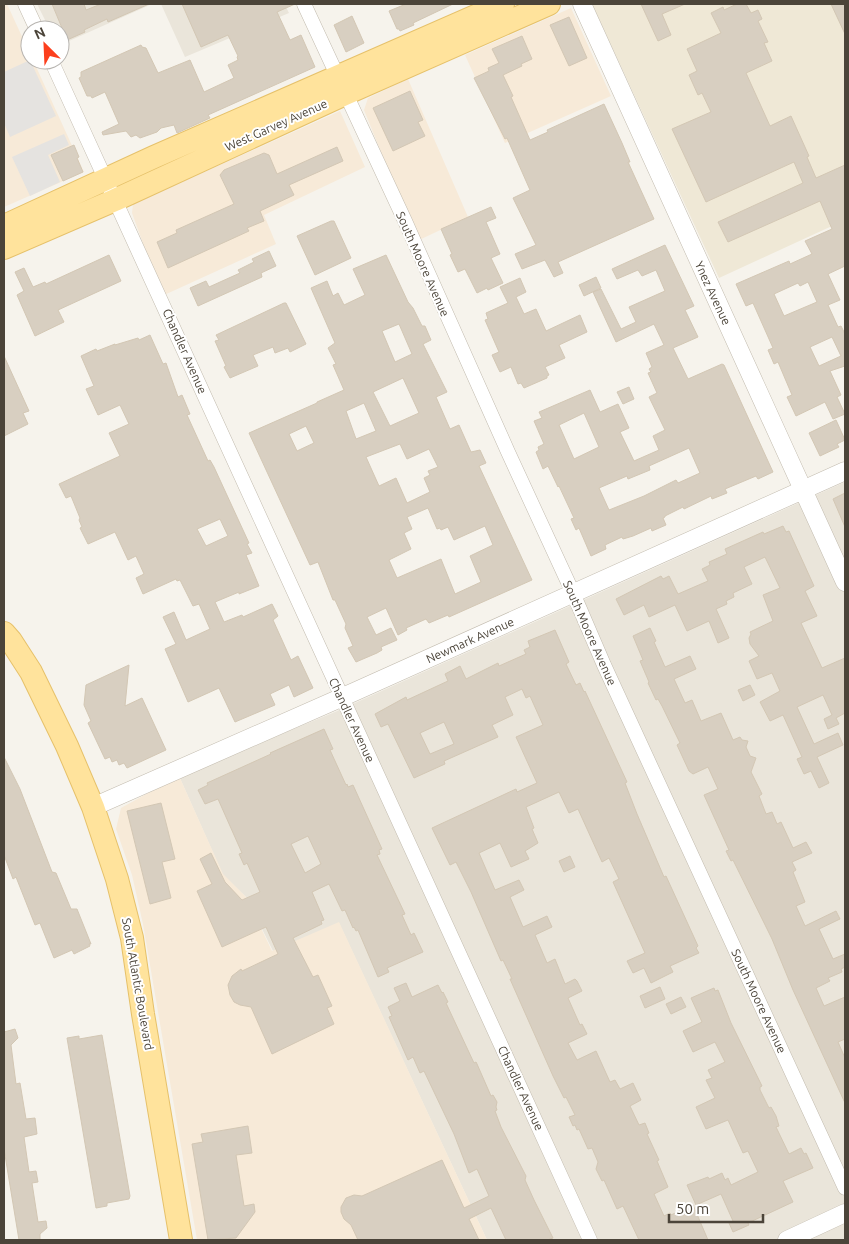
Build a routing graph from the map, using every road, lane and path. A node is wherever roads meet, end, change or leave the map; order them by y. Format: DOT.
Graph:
graph roads {
  1 [pos="26,4"];
  2 [pos="304,4"];
  3 [pos="503,4"];
  4 [pos="549,4"];
  5 [pos="582,4"];
  6 [pos="33,20"];
  7 [pos="441,42"];
  8 [pos="56,70"];
  9 [pos="341,85"];
  10 [pos="110,190"];
  11 [pos="4,226"];
  12 [pos="4,248"];
  13 [pos="845,470"];
  14 [pos="803,490"];
  15 [pos="845,582"];
  16 [pos="573,593"];
  17 [pos="4,633"];
  18 [pos="342,698"];
  19 [pos="93,807"];
  20 [pos="845,1188"];
  21 [pos="845,1213"];
  22 [pos="181,1240"];
  23 [pos="590,1240"];
  24 [pos="787,1240"];
  1 -- 6 [label="street"];
  2 -- 9 [label="street, South Moore Avenue"];
  3 -- 7 [label="main road, West Garvey Avenue"];
  4 -- 7 [label="main road, West Garvey Avenue"];
  5 -- 14 [label="street, Ynez Avenue"];
  7 -- 9 [label="main road, West Garvey Avenue"];
  8 -- 10 [label="street, Chandler Avenue"];
  9 -- 10 [label="main road, West Garvey Avenue"];
  9 -- 16 [label="street, South Moore Avenue"];
  10 -- 11 [label="main road, West Garvey Avenue"];
  10 -- 12 [label="main road, West Garvey Avenue"];
  10 -- 18 [label="street, Chandler Avenue"];
  13 -- 14 [label="street, Newmark Avenue"];
  14 -- 15 [label="street, Ynez Avenue"];
  14 -- 16 [label="street, Newmark Avenue"];
  16 -- 18 [label="street, Newmark Avenue"];
  16 -- 20 [label="street, South Moore Avenue"];
  17 -- 19 [label="main road, South Atlantic Boulevard"];
  18 -- 19 [label="street, Newmark Avenue"];
  18 -- 23 [label="street, Chandler Avenue"];
  19 -- 22 [label="main road, South Atlantic Boulevard"];
  21 -- 24 [label="street"];
}
